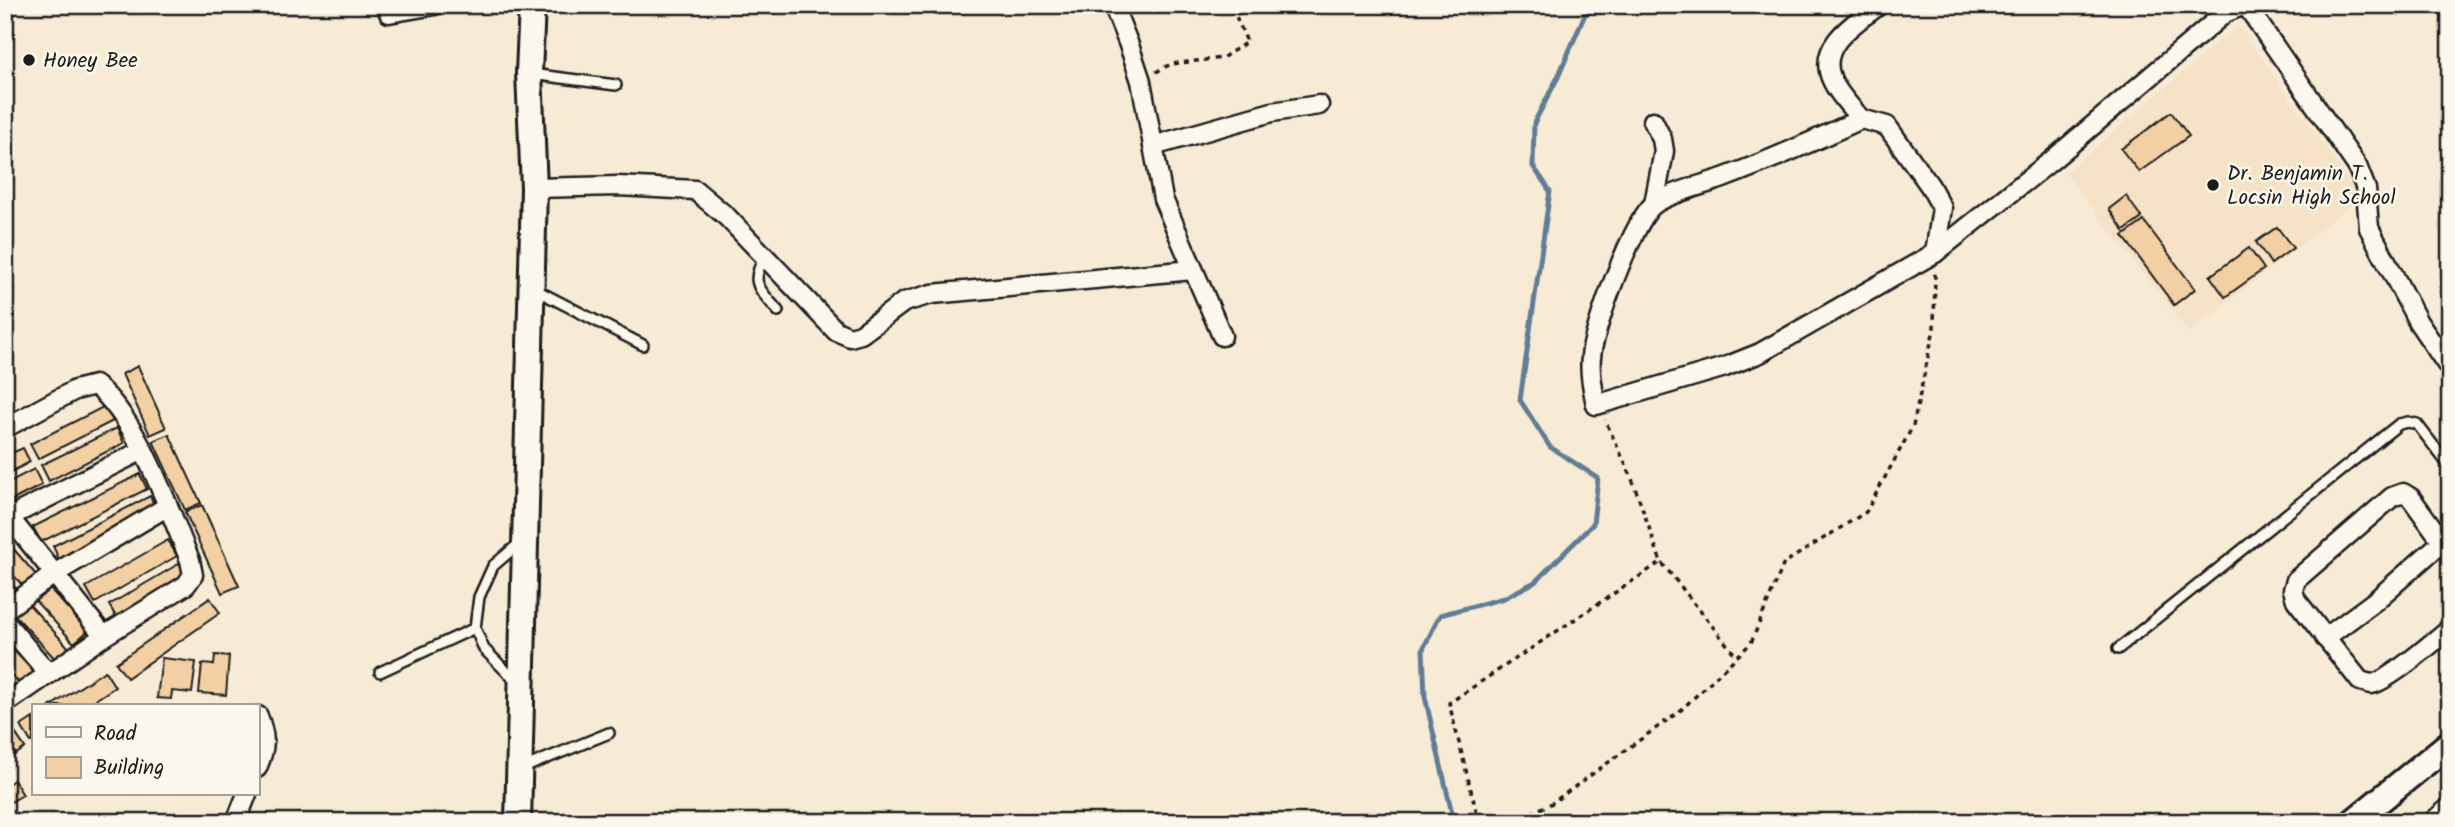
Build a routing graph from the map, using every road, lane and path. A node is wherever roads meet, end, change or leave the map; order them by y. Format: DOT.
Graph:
graph roads {
  1 [pos="435,5"];
  2 [pos="533,5"];
  3 [pos="1113,5"];
  4 [pos="1270,5"];
  5 [pos="1879,5"];
  6 [pos="2245,5"];
  7 [pos="390,13"];
  8 [pos="529,73"];
  9 [pos="1141,81"];
  10 [pos="616,85"];
  11 [pos="1319,105"];
  12 [pos="1861,119"];
  13 [pos="1653,121"];
  14 [pos="1153,146"];
  15 [pos="534,188"];
  16 [pos="1654,204"];
  17 [pos="1935,253"];
  18 [pos="765,257"];
  19 [pos="1193,270"];
  20 [pos="531,288"];
  21 [pos="778,311"];
  22 [pos="1222,336"];
  23 [pos="643,345"];
  24 [pos="2450,369"];
  25 [pos="1596,405"];
  26 [pos="5,428"];
  27 [pos="143,450"];
  28 [pos="2450,467"];
  29 [pos="168,506"];
  30 [pos="7,518"];
  31 [pos="524,539"];
  32 [pos="2446,547"];
  33 [pos="1661,562"];
  34 [pos="54,574"];
  35 [pos="5,610"];
  36 [pos="5,622"];
  37 [pos="475,628"];
  38 [pos="2450,628"];
  39 [pos="104,636"];
  40 [pos="2325,638"];
  41 [pos="2118,649"];
  42 [pos="1737,657"];
  43 [pos="380,672"];
  44 [pos="49,674"];
  45 [pos="520,684"];
  46 [pos="5,704"];
  47 [pos="259,719"];
  48 [pos="609,733"];
  49 [pos="2450,743"];
  50 [pos="259,763"];
  51 [pos="518,770"];
  52 [pos="246,796"];
  53 [pos="2450,807"];
  54 [pos="236,822"];
  55 [pos="517,822"];
  56 [pos="1479,822"];
  57 [pos="1513,822"];
  58 [pos="2353,822"];
  59 [pos="2432,822"];
  1 -- 7 [label="street"];
  2 -- 8 [label="street"];
  3 -- 9 [label="street"];
  4 -- 9 [label="path"];
  5 -- 12 [label="street"];
  6 -- 17 [label="street"];
  6 -- 24 [label="street"];
  8 -- 10 [label="lane"];
  8 -- 15 [label="street"];
  9 -- 14 [label="street"];
  11 -- 14 [label="street"];
  12 -- 16 [label="street"];
  12 -- 17 [label="street"];
  13 -- 16 [label="street"];
  14 -- 19 [label="street"];
  15 -- 18 [label="street"];
  15 -- 20 [label="street"];
  16 -- 25 [label="street"];
  17 -- 25 [label="street"];
  17 -- 42 [label="path"];
  18 -- 19 [label="street"];
  18 -- 21 [label="lane"];
  19 -- 22 [label="street"];
  20 -- 23 [label="lane"];
  20 -- 31 [label="street"];
  25 -- 33 [label="path"];
  26 -- 27 [label="street"];
  27 -- 29 [label="street"];
  27 -- 30 [label="street"];
  28 -- 41 [label="lane"];
  29 -- 34 [label="street"];
  29 -- 39 [label="street"];
  30 -- 34 [label="street"];
  31 -- 37 [label="lane"];
  31 -- 45 [label="street"];
  32 -- 40 [label="street"];
  32 -- 40 [label="street"];
  33 -- 42 [label="path"];
  33 -- 56 [label="path"];
  34 -- 35 [label="street"];
  34 -- 39 [label="street"];
  36 -- 44 [label="street"];
  37 -- 43 [label="lane"];
  37 -- 45 [label="lane"];
  38 -- 40 [label="street"];
  39 -- 44 [label="street"];
  42 -- 57 [label="path"];
  44 -- 46 [label="street"];
  45 -- 51 [label="street"];
  47 -- 50 [label="street"];
  48 -- 51 [label="lane"];
  49 -- 58 [label="street"];
  51 -- 55 [label="street"];
  52 -- 54 [label="street"];
  53 -- 59 [label="street"];
}
